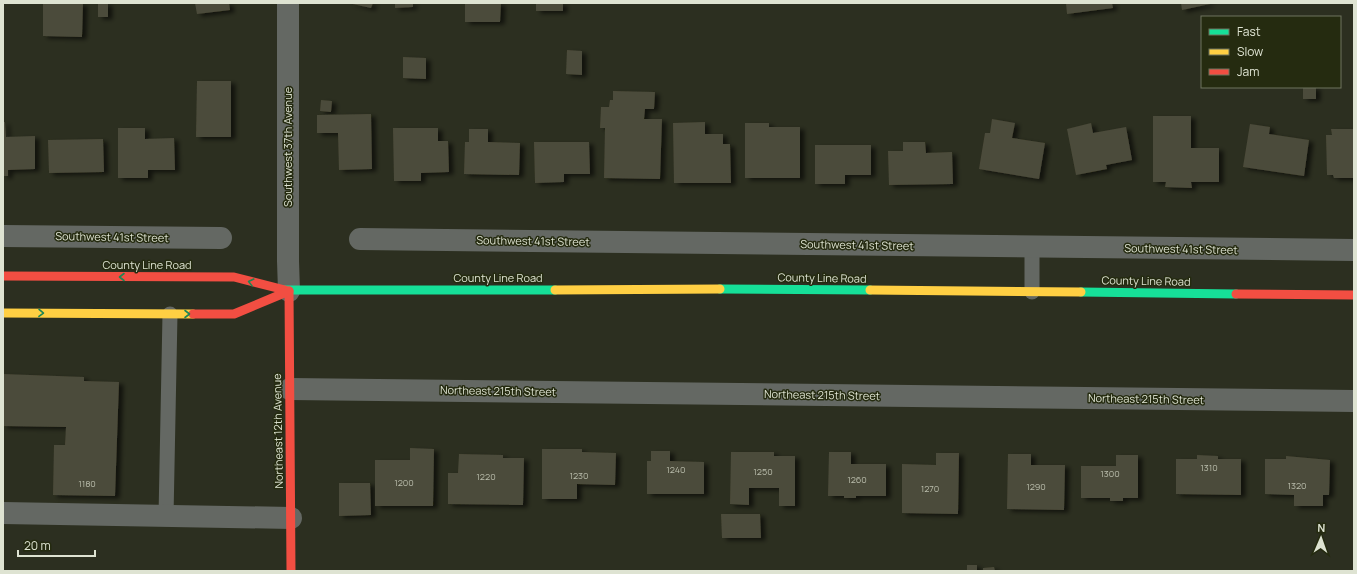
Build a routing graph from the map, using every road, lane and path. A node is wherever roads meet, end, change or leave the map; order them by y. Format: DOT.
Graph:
graph roads {
  1 [pos="288,3"];
  2 [pos="3,236"];
  3 [pos="221,238"];
  4 [pos="360,239"];
  5 [pos="1032,248"];
  6 [pos="1354,250"];
  7 [pos="3,276"];
  8 [pos="289,291"];
  9 [pos="1032,292"];
  10 [pos="1354,295"];
  11 [pos="3,313"];
  12 [pos="170,314"];
  13 [pos="290,389"];
  14 [pos="1354,401"];
  15 [pos="3,513"];
  16 [pos="166,516"];
  17 [pos="291,518"];
  18 [pos="291,571"];
  1 -- 8 [label="street, Southwest 37th Avenue"];
  2 -- 3 [label="street, Southwest 41st Street"];
  4 -- 5 [label="street, Southwest 41st Street"];
  5 -- 6 [label="street, Southwest 41st Street"];
  5 -- 9 [label="lane"];
  8 -- 7 [label="street, County Line Road, one-way"];
  8 -- 9 [label="street, County Line Road"];
  12 -- 8 [label="street, County Line Road, one-way"];
  8 -- 13 [label="street, Northeast 12th Avenue"];
  9 -- 10 [label="street, County Line Road"];
  11 -- 12 [label="street, County Line Road, one-way"];
  12 -- 16 [label="lane"];
  13 -- 14 [label="street, Northeast 215th Street"];
  13 -- 17 [label="street, Northeast 12th Avenue"];
  15 -- 16 [label="street"];
  16 -- 17 [label="street"];
  17 -- 18 [label="street, Northeast 12th Avenue"];
}
